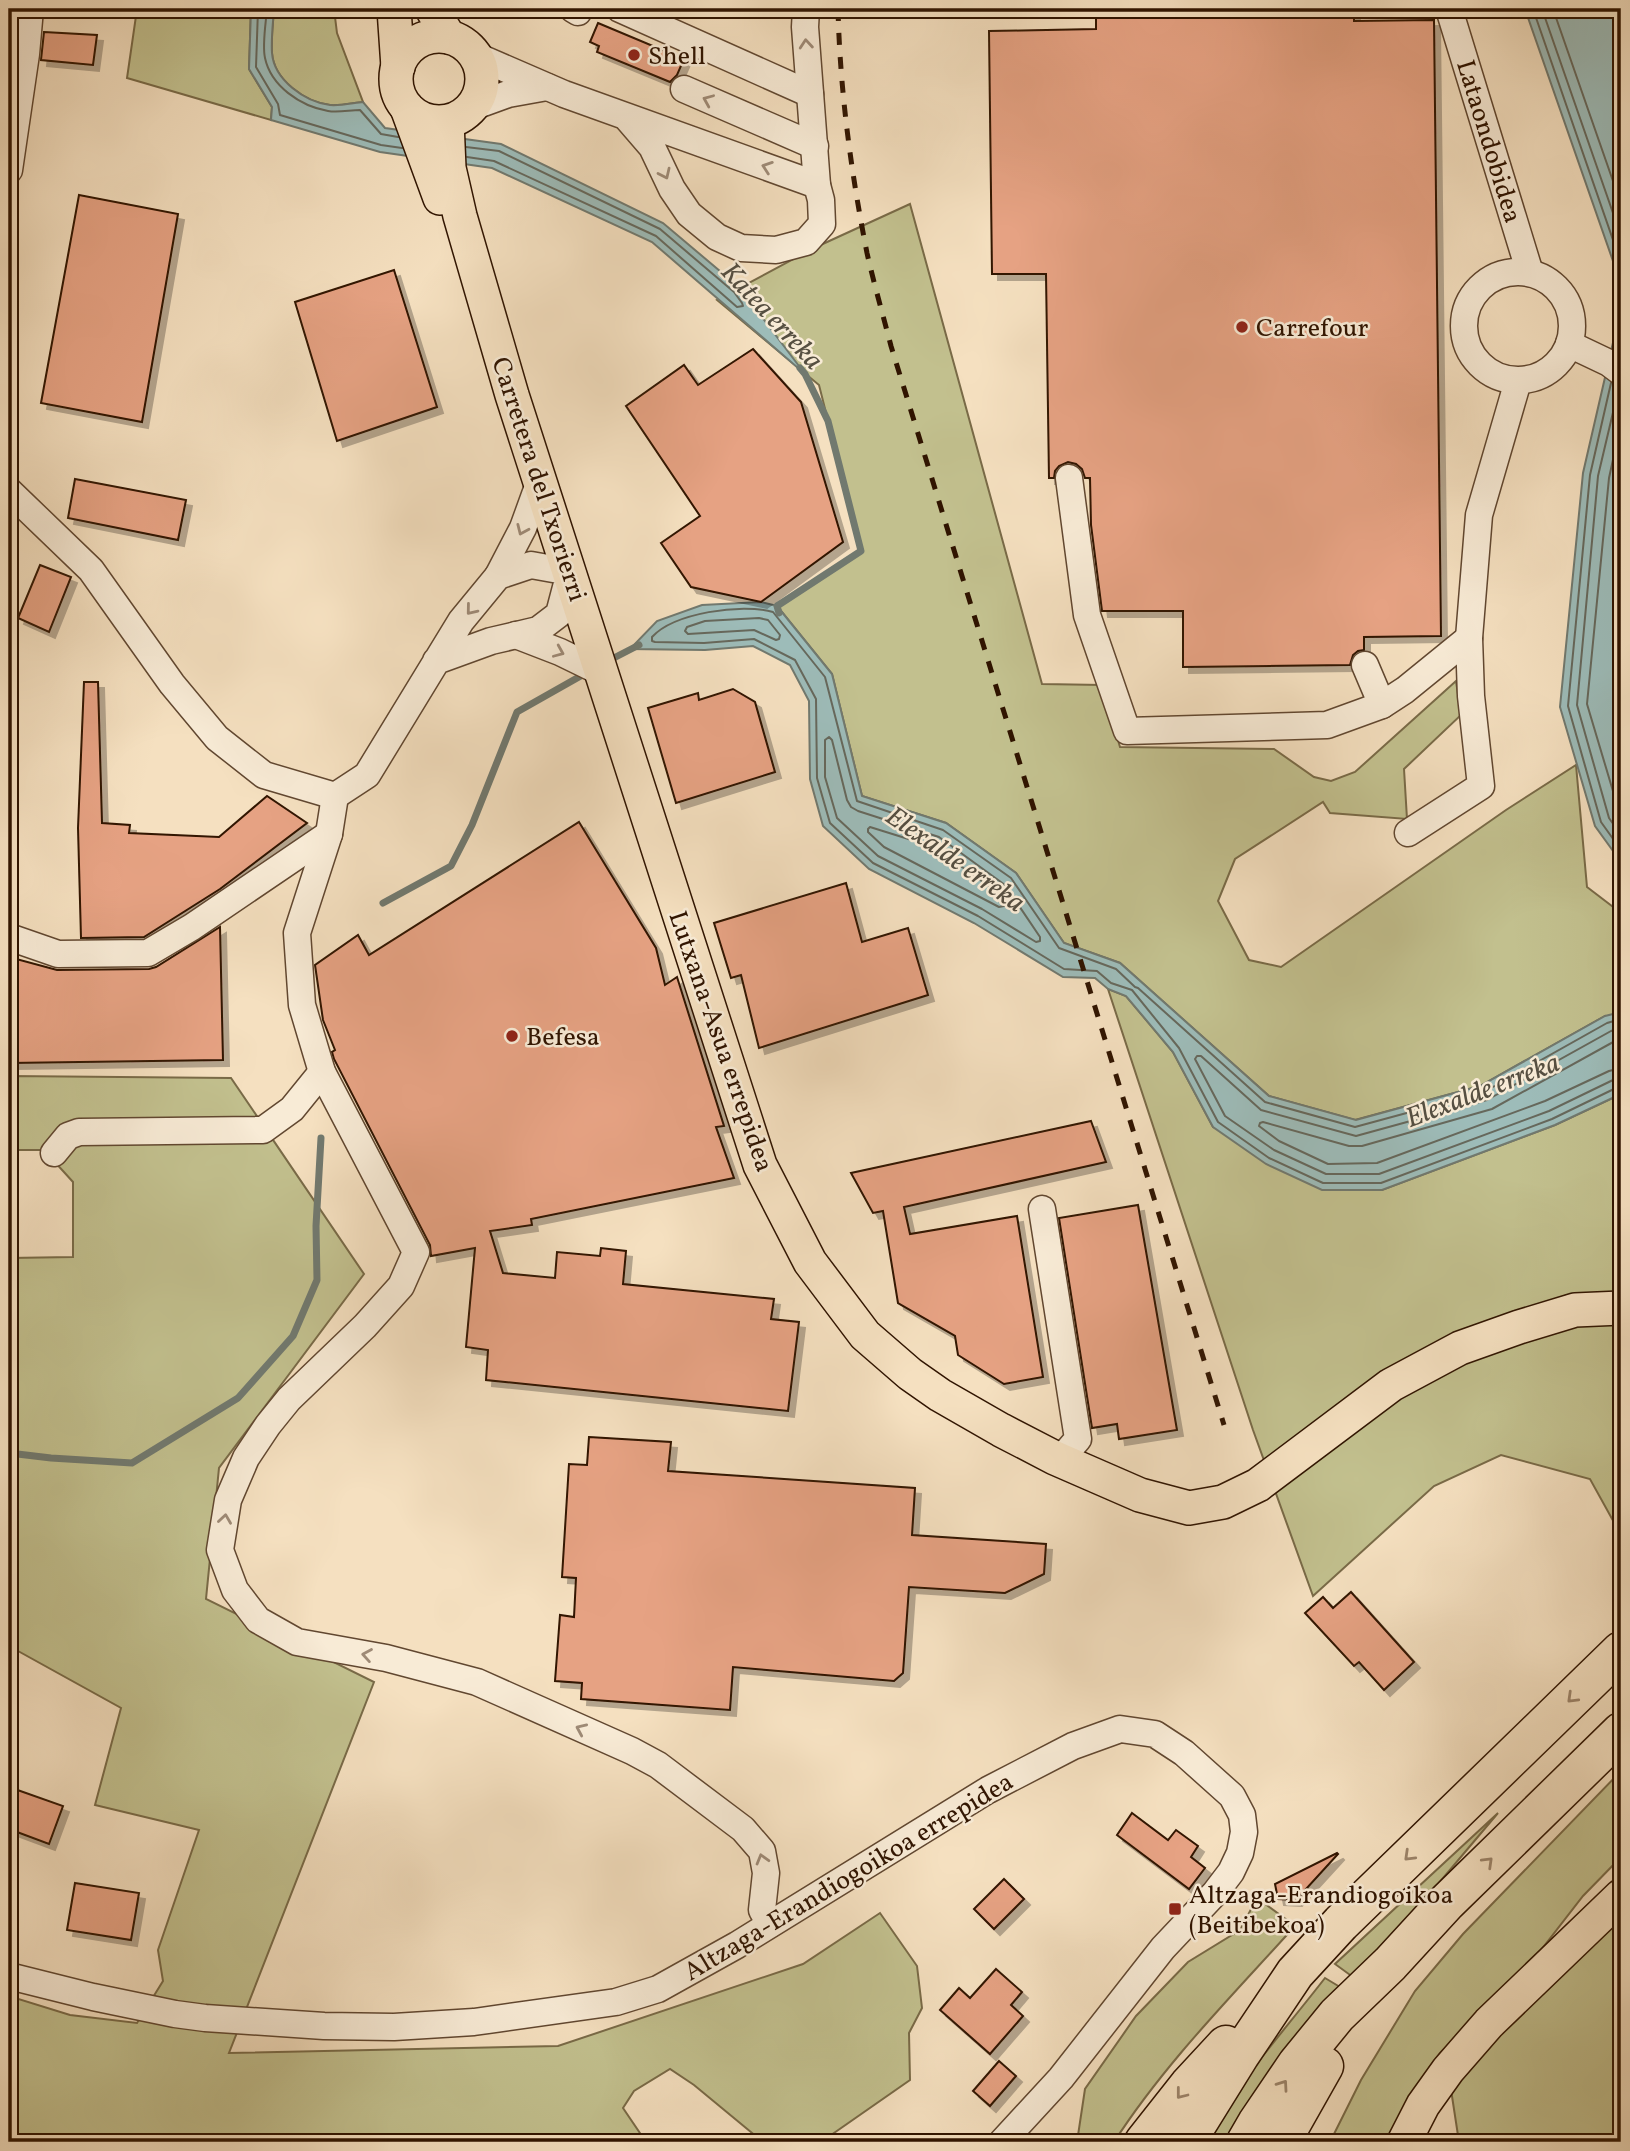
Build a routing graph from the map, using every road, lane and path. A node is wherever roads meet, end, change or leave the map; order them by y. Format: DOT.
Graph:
graph roads {
  1 [pos="30,9"];
  2 [pos="394,9"];
  3 [pos="432,9"];
  4 [pos="620,9"];
  5 [pos="806,9"];
  6 [pos="1449,9"];
  7 [pos="461,46"];
  8 [pos="398,67"];
  9 [pos="547,88"];
  10 [pos="684,89"];
  11 [pos="810,94"];
  12 [pos="407,108"];
  13 [pos="459,114"];
  14 [pos="627,118"];
  15 [pos="815,146"];
  16 [pos="9,170"];
  17 [pos="817,185"];
  18 [pos="1530,273"];
  19 [pos="485,302"];
  20 [pos="1569,344"];
  21 [pos="1621,372"];
  22 [pos="1518,381"];
  23 [pos="1069,478"];
  24 [pos="540,481"];
  25 [pos="9,491"];
  26 [pos="570,572"];
  27 [pos="498,576"];
  28 [pos="516,635"];
  29 [pos="1469,638"];
  30 [pos="436,661"];
  31 [pos="1365,665"];
  32 [pos="601,671"];
  33 [pos="1382,705"];
  34 [pos="335,796"];
  35 [pos="1408,833"];
  36 [pos="329,834"];
  37 [pos="9,937"];
  38 [pos="322,1072"];
  39 [pos="54,1153"];
  40 [pos="1042,1209"];
  41 [pos="1621,1308"];
  42 [pos="1060,1460"];
  43 [pos="1621,1651"];
  44 [pos="1621,1732"];
  45 [pos="1621,1896"];
  46 [pos="770,1924"];
  47 [pos="1390,1964"];
  48 [pos="1295,1973"];
  49 [pos="9,1976"];
  50 [pos="1331,2054"];
  51 [pos="1002,2142"];
  52 [pos="1144,2142"];
  53 [pos="1186,2142"];
  54 [pos="1246,2142"];
  55 [pos="1281,2142"];
  56 [pos="1294,2142"];
  57 [pos="1404,2142"];
  1 -- 16 [label="street"];
  2 -- 8 [label="main road"];
  3 -- 7 [label="main road"];
  4 -- 11 [label="street"];
  11 -- 5 [label="street, one-way"];
  6 -- 18 [label="street, Lataondobidea"];
  7 -- 8 [label="main road"];
  7 -- 9 [label="street"];
  7 -- 13 [label="main road"];
  8 -- 12 [label="main road"];
  9 -- 13 [label="street"];
  9 -- 14 [label="street"];
  15 -- 10 [label="street, one-way"];
  11 -- 15 [label="street"];
  12 -- 13 [label="main road"];
  12 -- 19 [label="main road, Carretera del Txorierri"];
  13 -- 19 [label="main road, Carretera del Txorierri"];
  17 -- 14 [label="street, one-way"];
  14 -- 17 [label="street, one-way"];
  15 -- 17 [label="street"];
  18 -- 20 [label="street"];
  18 -- 22 [label="street"];
  19 -- 24 [label="main road, Carretera del Txorierri"];
  20 -- 21 [label="street"];
  20 -- 22 [label="street"];
  22 -- 29 [label="street"];
  23 -- 33 [label="street"];
  24 -- 26 [label="main road, Carretera del Txorierri"];
  24 -- 27 [label="street, one-way"];
  25 -- 34 [label="street"];
  26 -- 27 [label="street"];
  26 -- 28 [label="street"];
  26 -- 32 [label="main road, Carretera del Txorierri"];
  27 -- 30 [label="street, one-way"];
  28 -- 30 [label="street"];
  28 -- 32 [label="street, one-way"];
  29 -- 33 [label="street"];
  29 -- 35 [label="street"];
  30 -- 34 [label="street"];
  31 -- 33 [label="street"];
  32 -- 42 [label="main road, Lutxana-Asua errepidea"];
  34 -- 36 [label="street"];
  36 -- 37 [label="street"];
  36 -- 38 [label="street"];
  38 -- 39 [label="street"];
  46 -- 38 [label="street, one-way"];
  40 -- 42 [label="street"];
  41 -- 42 [label="main road, Lutxana-Asua errepidea"];
  43 -- 48 [label="highway, one-way"];
  47 -- 44 [label="highway, one-way"];
  45 -- 57 [label="main road"];
  46 -- 49 [label="street, Altzaga-Erandiogoikoa errepidea"];
  46 -- 51 [label="street, Altzaga-Erandiogoikoa errepidea"];
  47 -- 50 [label="highway"];
  54 -- 47 [label="highway, one-way"];
  48 -- 52 [label="highway, one-way"];
  48 -- 53 [label="highway"];
  50 -- 55 [label="highway"];
  50 -- 56 [label="highway"];
}
